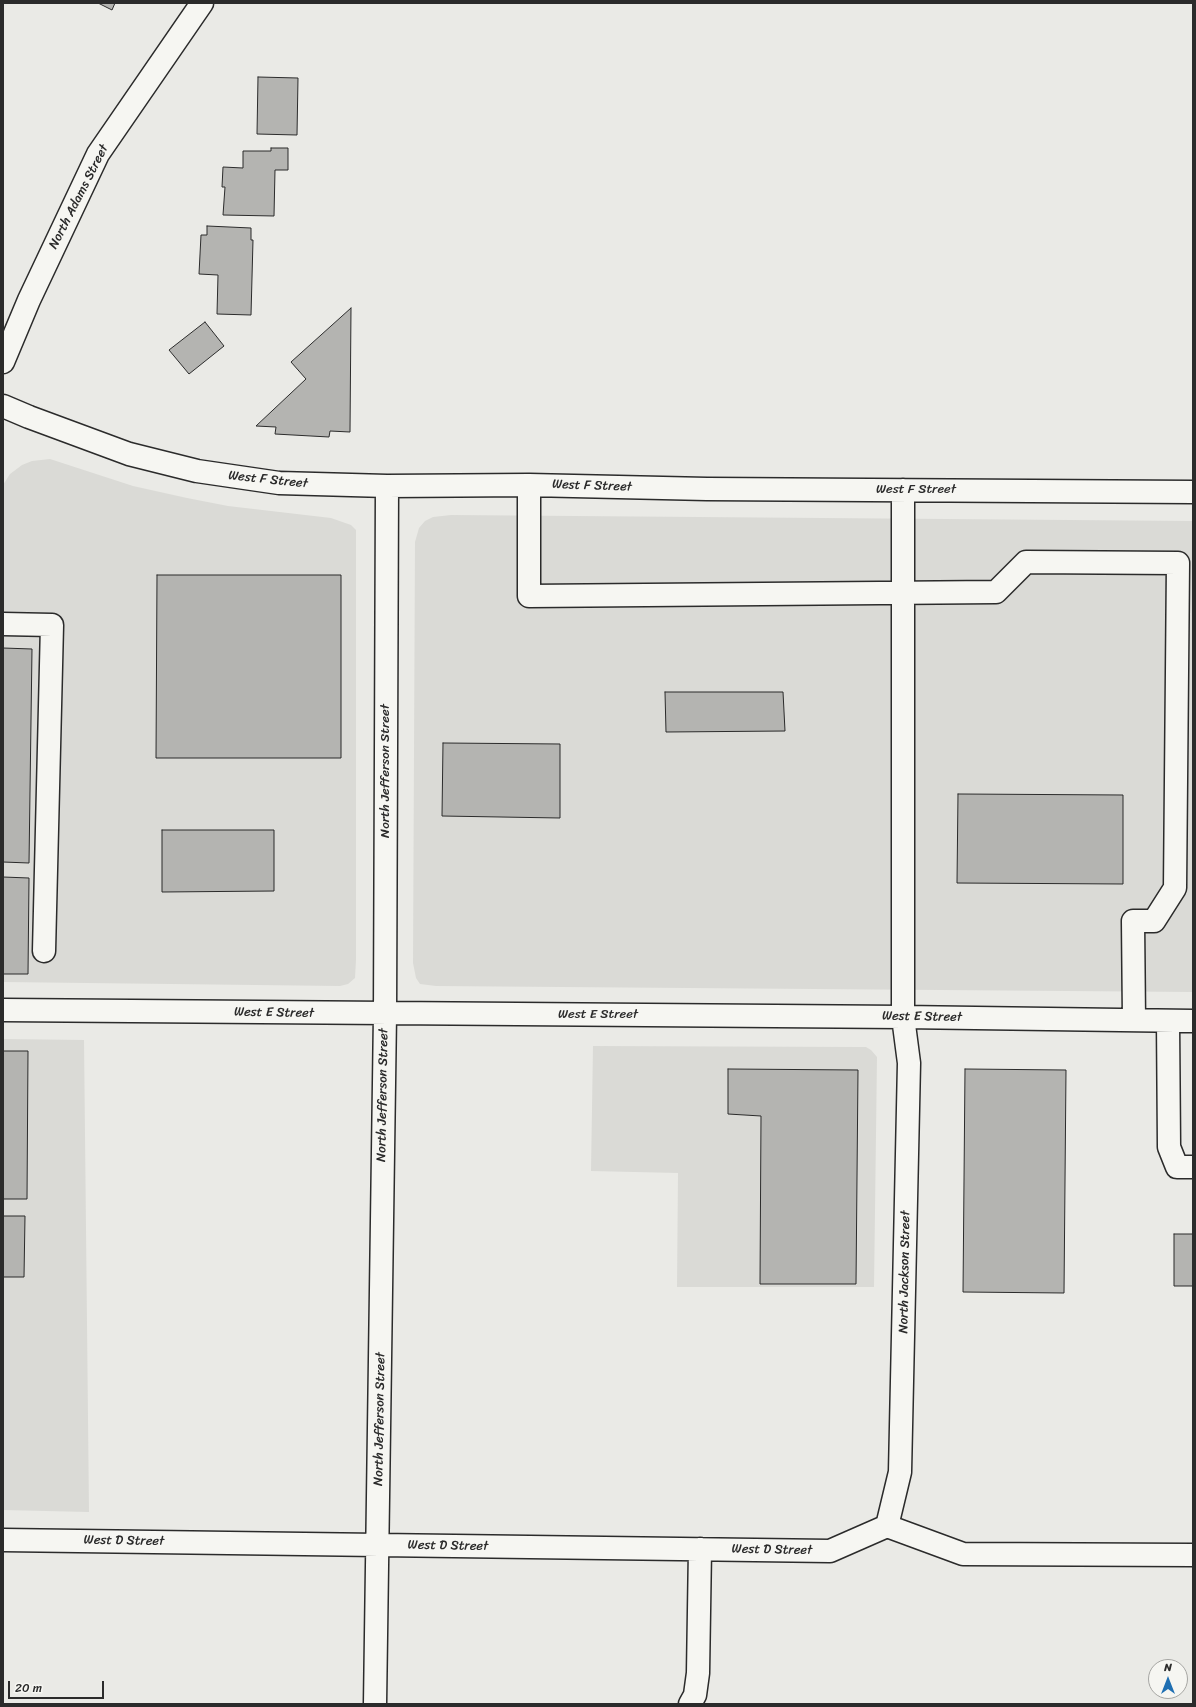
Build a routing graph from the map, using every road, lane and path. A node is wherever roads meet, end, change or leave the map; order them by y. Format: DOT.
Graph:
graph roads {
  1 [pos="202,3"];
  2 [pos="3,362"];
  3 [pos="3,406"];
  4 [pos="528,485"];
  5 [pos="388,486"];
  6 [pos="903,490"];
  7 [pos="1193,492"];
  8 [pos="903,592"];
  9 [pos="3,624"];
  10 [pos="44,951"];
  11 [pos="3,1010"];
  12 [pos="384,1014"];
  13 [pos="902,1017"];
  14 [pos="1134,1020"];
  15 [pos="1168,1020"];
  16 [pos="1193,1021"];
  17 [pos="1193,1168"];
  18 [pos="887,1526"];
  19 [pos="3,1540"];
  20 [pos="378,1545"];
  21 [pos="700,1549"];
  22 [pos="1193,1555"];
  23 [pos="375,1704"];
  24 [pos="690,1704"];
  1 -- 2 [label="street, North Adams Street"];
  3 -- 5 [label="street, West F Street"];
  4 -- 5 [label="street, West F Street"];
  4 -- 6 [label="street, West F Street"];
  4 -- 8 [label="street"];
  5 -- 12 [label="street, North Jefferson Street"];
  6 -- 7 [label="street, West F Street"];
  6 -- 8 [label="street, North Jackson Street"];
  8 -- 13 [label="street, North Jackson Street"];
  8 -- 14 [label="street"];
  9 -- 10 [label="street"];
  11 -- 12 [label="street, West E Street"];
  12 -- 13 [label="street, West E Street"];
  12 -- 20 [label="street, North Jefferson Street"];
  13 -- 14 [label="street, West E Street"];
  13 -- 18 [label="street, North Jackson Street"];
  14 -- 15 [label="street, West E Street"];
  15 -- 16 [label="street, West E Street"];
  15 -- 17 [label="street"];
  18 -- 21 [label="street, West D Street"];
  18 -- 22 [label="street"];
  19 -- 20 [label="street, West D Street"];
  20 -- 21 [label="street, West D Street"];
  20 -- 23 [label="street, North Jefferson Street"];
  21 -- 24 [label="street"];
}
